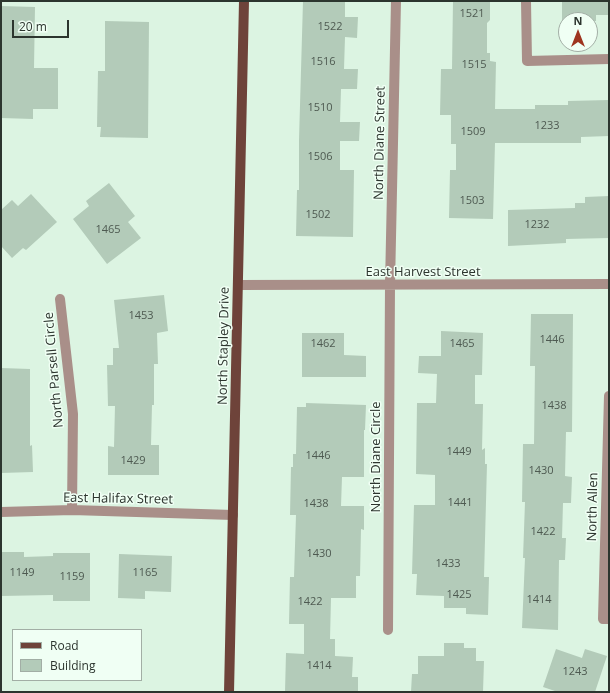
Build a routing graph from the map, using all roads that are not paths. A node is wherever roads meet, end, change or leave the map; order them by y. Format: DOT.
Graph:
graph roads {
  1 [pos="244,1"];
  2 [pos="396,1"];
  3 [pos="526,1"];
  4 [pos="609,59"];
  5 [pos="609,284"];
  6 [pos="238,285"];
  7 [pos="390,285"];
  8 [pos="60,299"];
  9 [pos="609,396"];
  10 [pos="72,510"];
  11 [pos="1,512"];
  12 [pos="234,515"];
  13 [pos="606,619"];
  14 [pos="388,630"];
  15 [pos="229,692"];
  1 -- 6 [label="main road, North Stapley Drive"];
  2 -- 7 [label="street, North Diane Street"];
  3 -- 4 [label="street"];
  5 -- 7 [label="street, East Harvest Street"];
  6 -- 7 [label="street, East Harvest Street"];
  6 -- 12 [label="main road, North Stapley Drive"];
  7 -- 14 [label="street, North Diane Circle"];
  8 -- 10 [label="street, North Parsell Circle"];
  9 -- 13 [label="street, North Allen"];
  10 -- 11 [label="street, East Halifax Street"];
  10 -- 12 [label="street, East Halifax Street"];
  12 -- 15 [label="main road, North Stapley Drive"];
}
